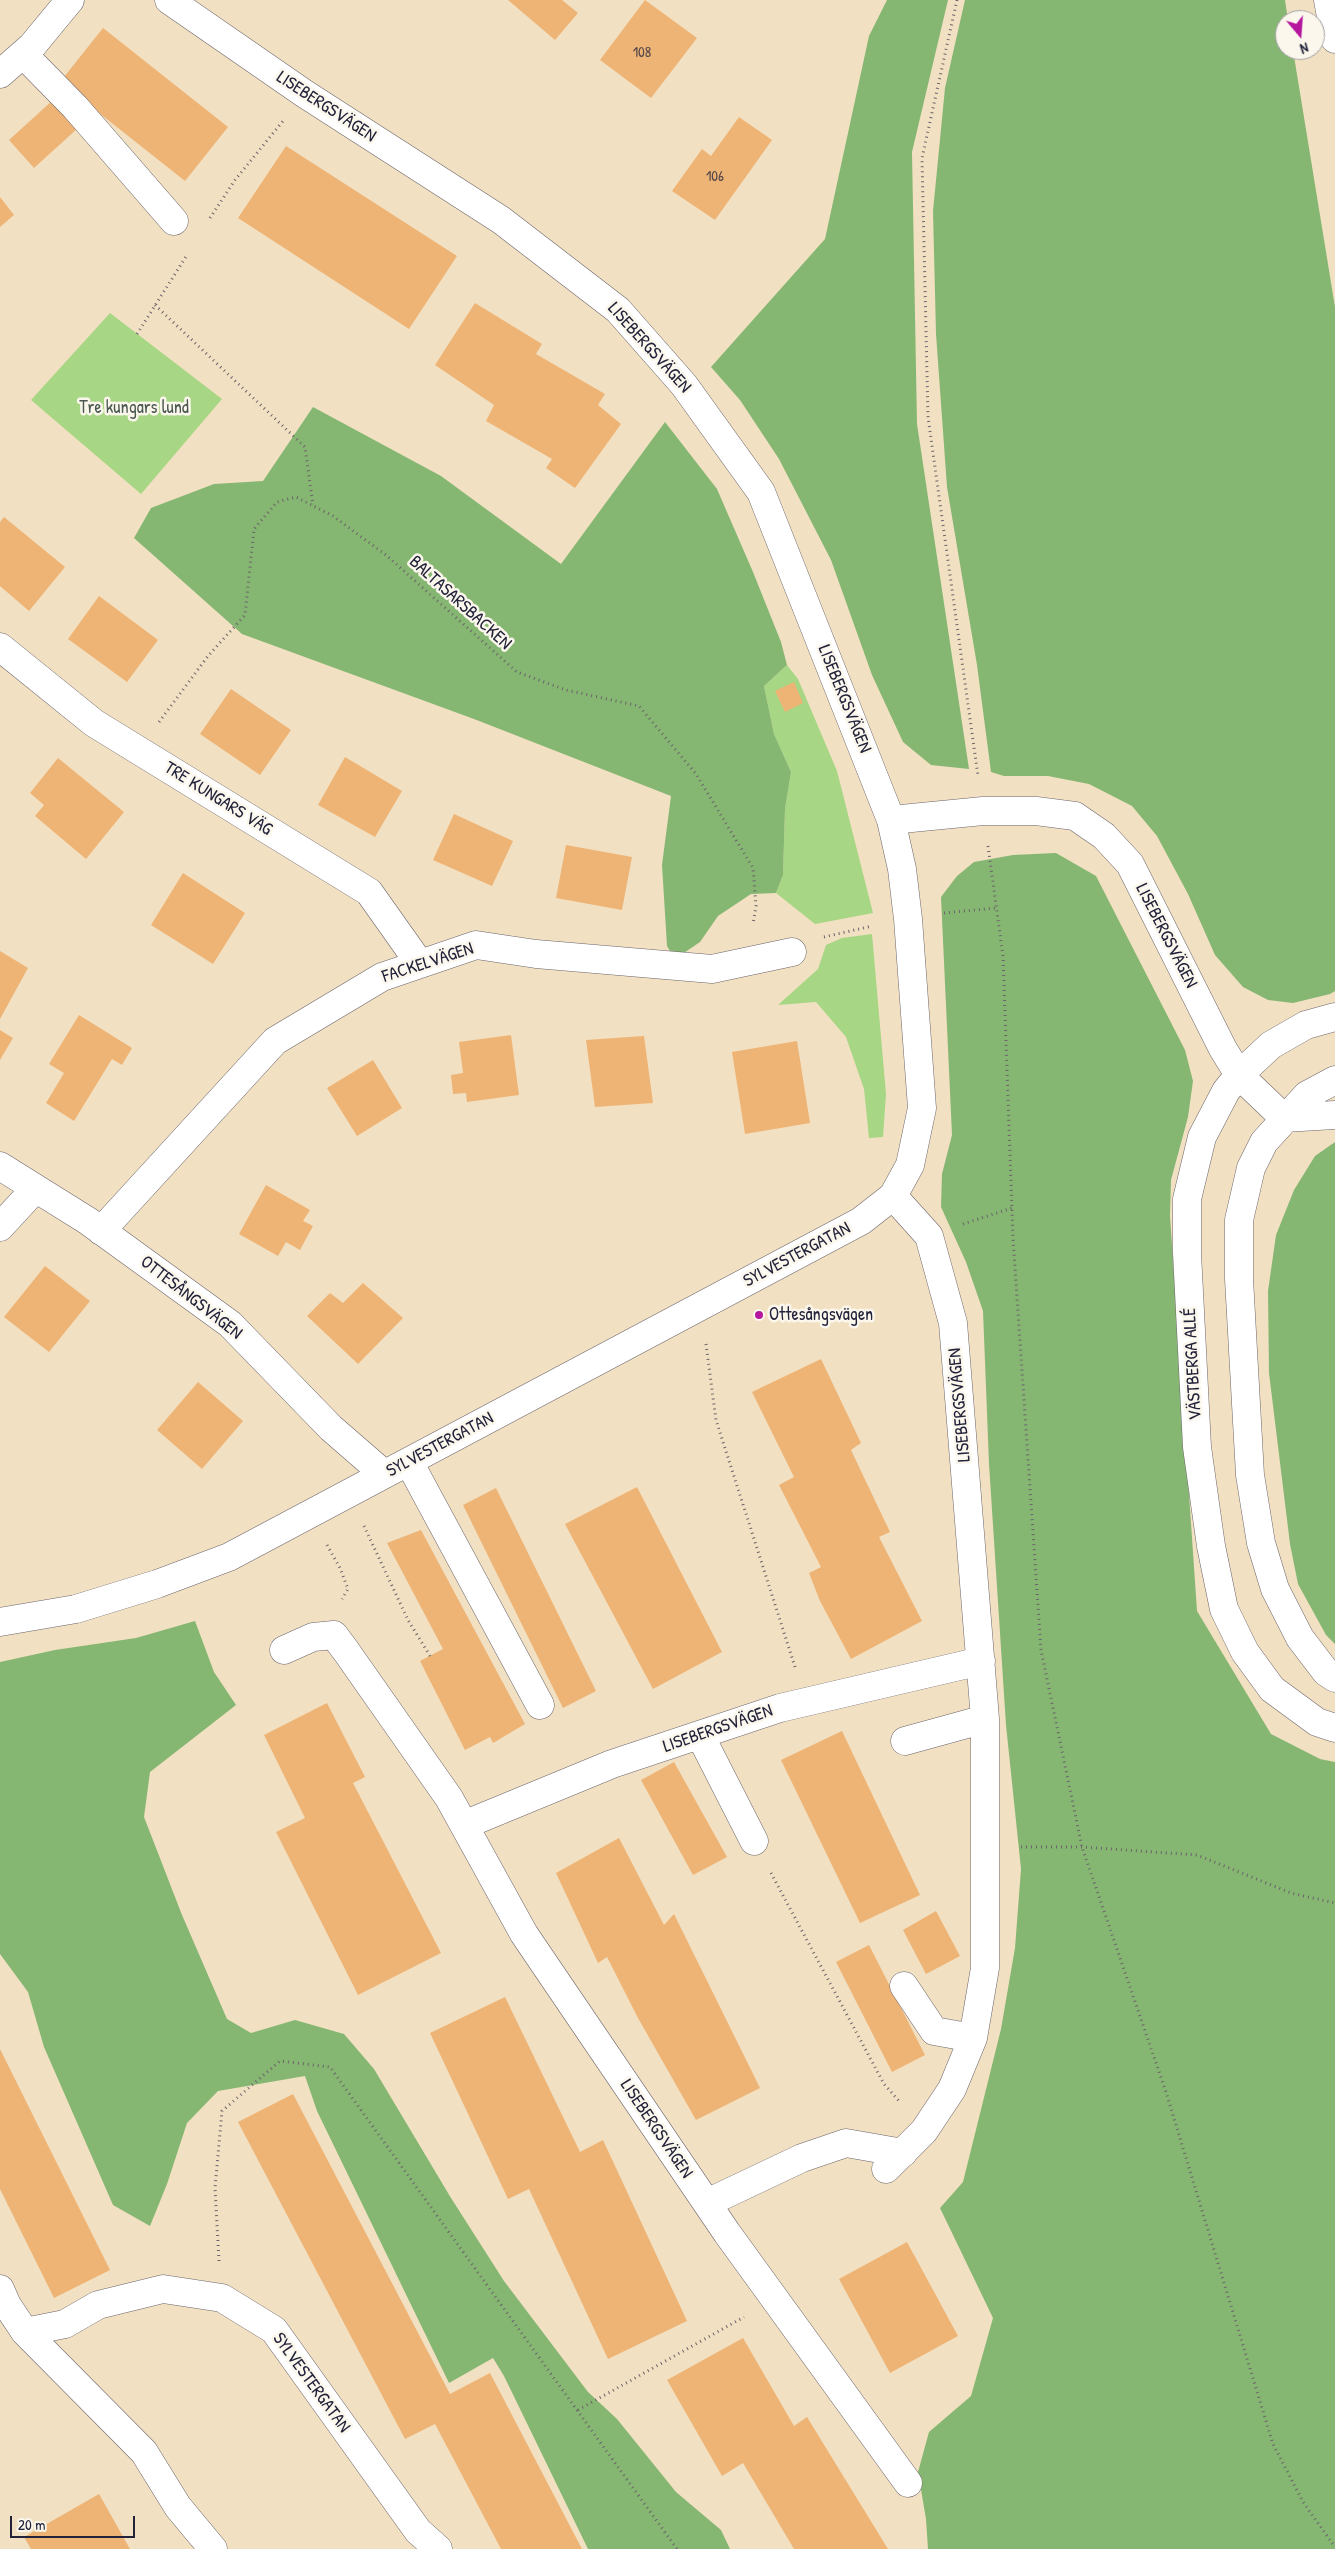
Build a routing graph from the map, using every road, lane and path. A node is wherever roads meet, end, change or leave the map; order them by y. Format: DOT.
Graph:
graph roads {
  1 [pos="70,0"];
  2 [pos="169,0"];
  3 [pos="957,0"];
  4 [pos="1328,0"];
  5 [pos="1335,38"];
  6 [pos="23,54"];
  7 [pos="0,74"];
  8 [pos="305,94"];
  9 [pos="174,221"];
  10 [pos="208,222"];
  11 [pos="192,246"];
  12 [pos="155,305"];
  13 [pos="137,334"];
  14 [pos="313,505"];
  15 [pos="0,647"];
  16 [pos="138,750"];
  17 [pos="983,811"];
  18 [pos="891,820"];
  19 [pos="792,952"];
  20 [pos="748,961"];
  21 [pos="420,964"];
  22 [pos="1335,1017"];
  23 [pos="1239,1075"];
  24 [pos="1335,1080"];
  25 [pos="1335,1115"];
  26 [pos="1284,1118"];
  27 [pos="0,1166"];
  28 [pos="34,1189"];
  29 [pos="893,1196"];
  30 [pos="1012,1208"];
  31 [pos="861,1221"];
  32 [pos="0,1227"];
  33 [pos="101,1231"];
  34 [pos="929,1236"];
  35 [pos="707,1348"];
  36 [pos="409,1462"];
  37 [pos="384,1474"];
  38 [pos="349,1493"];
  39 [pos="340,1568"];
  40 [pos="338,1606"];
  41 [pos="0,1622"];
  42 [pos="284,1650"];
  43 [pos="430,1656"];
  44 [pos="981,1661"];
  45 [pos="1335,1678"];
  46 [pos="806,1702"];
  47 [pos="540,1705"];
  48 [pos="985,1719"];
  49 [pos="1335,1728"];
  50 [pos="700,1735"];
  51 [pos="905,1741"];
  52 [pos="464,1825"];
  53 [pos="754,1841"];
  54 [pos="1082,1847"];
  55 [pos="986,1849"];
  56 [pos="1335,1903"];
  57 [pos="904,1986"];
  58 [pos="973,2038"];
  59 [pos="924,2131"];
  60 [pos="707,2203"];
  61 [pos="0,2289"];
  62 [pos="222,2298"];
  63 [pos="775,2299"];
  64 [pos="26,2332"];
  65 [pos="578,2410"];
  66 [pos="908,2483"];
  67 [pos="1335,2547"];
  68 [pos="213,2549"];
  69 [pos="438,2549"];
  70 [pos="677,2549"];
  1 -- 6 [label="street"];
  2 -- 8 [label="street, LISEBERGSVÄGEN"];
  3 -- 17 [label="path"];
  4 -- 5 [label="street"];
  6 -- 7 [label="street"];
  6 -- 9 [label="street"];
  8 -- 10 [label="path"];
  8 -- 18 [label="street, LISEBERGSVÄGEN"];
  11 -- 12 [label="path"];
  12 -- 13 [label="path"];
  12 -- 14 [label="path"];
  14 -- 16 [label="path, BALTASARSBACKEN"];
  14 -- 20 [label="path, BALTASARSBACKEN"];
  15 -- 16 [label="street, TRE KUNGARS VÄG"];
  16 -- 21 [label="street, TRE KUNGARS VÄG"];
  17 -- 18 [label="street, LISEBERGSVÄGEN"];
  17 -- 23 [label="street, LISEBERGSVÄGEN"];
  17 -- 30 [label="path"];
  18 -- 29 [label="street, LISEBERGSVÄGEN"];
  19 -- 20 [label="street, FACKELVÄGEN"];
  20 -- 21 [label="street, FACKELVÄGEN"];
  21 -- 33 [label="street, FACKELVÄGEN"];
  22 -- 23 [label="street, VÄSTBERGA ALLÉ"];
  23 -- 26 [label="street, LISEBERGSVÄGEN"];
  23 -- 49 [label="street, VÄSTBERGA ALLÉ"];
  24 -- 26 [label="street"];
  25 -- 26 [label="street"];
  26 -- 45 [label="street"];
  27 -- 28 [label="street, OTTESÅNGSVÄGEN"];
  28 -- 32 [label="street"];
  28 -- 33 [label="street, OTTESÅNGSVÄGEN"];
  29 -- 31 [label="street, LISEBERGSVÄGEN"];
  29 -- 34 [label="street, LISEBERGSVÄGEN"];
  30 -- 34 [label="path"];
  30 -- 54 [label="path"];
  31 -- 36 [label="street, SYLVESTERGATAN"];
  33 -- 37 [label="street, OTTESÅNGSVÄGEN"];
  34 -- 44 [label="street, LISEBERGSVÄGEN"];
  35 -- 46 [label="path"];
  36 -- 37 [label="street, SYLVESTERGATAN"];
  36 -- 47 [label="street"];
  37 -- 38 [label="street, SYLVESTERGATAN"];
  38 -- 41 [label="street, SYLVESTERGATAN"];
  38 -- 43 [label="path"];
  39 -- 40 [label="path"];
  42 -- 52 [label="street, LISEBERGSVÄGEN"];
  44 -- 46 [label="street, LISEBERGSVÄGEN"];
  44 -- 48 [label="street, LISEBERGSVÄGEN"];
  46 -- 50 [label="street, LISEBERGSVÄGEN"];
  48 -- 51 [label="street"];
  48 -- 55 [label="street, LISEBERGSVÄGEN"];
  50 -- 52 [label="street, LISEBERGSVÄGEN"];
  50 -- 53 [label="street"];
  52 -- 60 [label="street, LISEBERGSVÄGEN"];
  53 -- 59 [label="path"];
  54 -- 55 [label="path"];
  54 -- 56 [label="path"];
  54 -- 67 [label="path"];
  55 -- 58 [label="street, LISEBERGSVÄGEN"];
  57 -- 58 [label="street"];
  58 -- 59 [label="street, LISEBERGSVÄGEN"];
  59 -- 60 [label="street, LISEBERGSVÄGEN"];
  60 -- 63 [label="street, LISEBERGSVÄGEN"];
  61 -- 64 [label="street"];
  62 -- 64 [label="street, SYLVESTERGATAN"];
  62 -- 65 [label="path"];
  62 -- 69 [label="street, SYLVESTERGATAN"];
  63 -- 65 [label="path"];
  63 -- 66 [label="street, LISEBERGSVÄGEN"];
  64 -- 68 [label="street"];
  65 -- 70 [label="path"];
}
